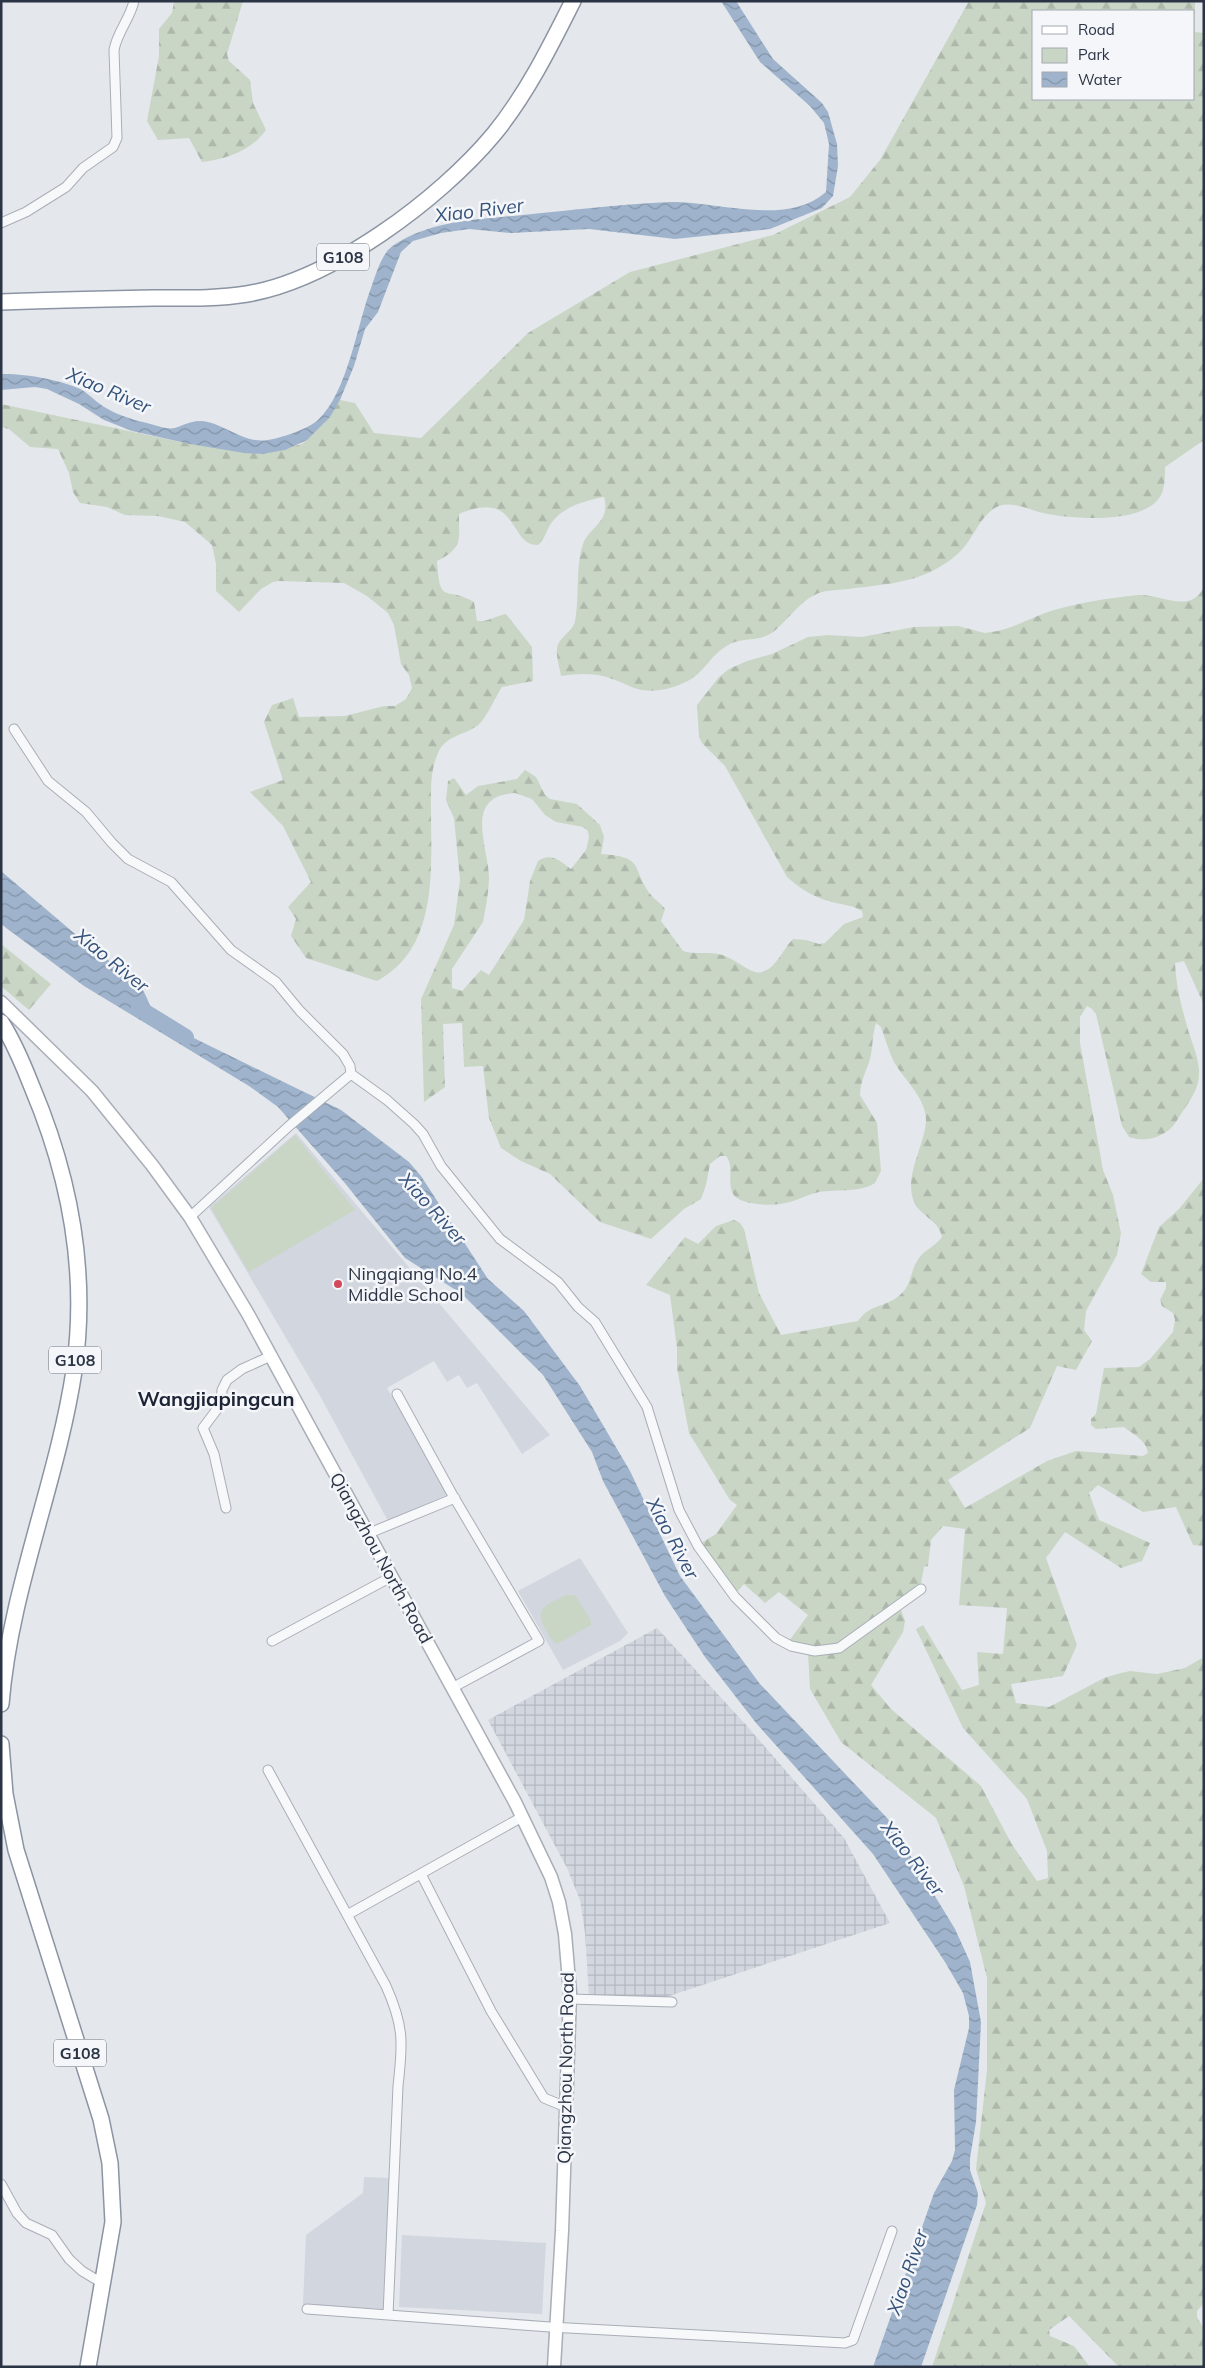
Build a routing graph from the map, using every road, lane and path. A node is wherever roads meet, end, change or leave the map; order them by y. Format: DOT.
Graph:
graph roads {
  1 [pos="134,1"];
  2 [pos="573,1"];
  3 [pos="1,223"];
  4 [pos="1,302"];
  5 [pos="14,729"];
  6 [pos="1,1002"];
  7 [pos="1,1022"];
  8 [pos="347,1077"];
  9 [pos="190,1217"];
  10 [pos="271,1356"];
  11 [pos="397,1394"];
  12 [pos="455,1498"];
  13 [pos="226,1508"];
  14 [pos="367,1534"];
  15 [pos="390,1577"];
  16 [pos="921,1589"];
  17 [pos="272,1641"];
  18 [pos="452,1688"];
  19 [pos="1,1704"];
  20 [pos="1,1744"];
  21 [pos="268,1770"];
  22 [pos="522,1817"];
  23 [pos="7,1831"];
  24 [pos="421,1874"];
  25 [pos="347,1915"];
  26 [pos="570,1999"];
  27 [pos="672,2002"];
  28 [pos="566,2107"];
  29 [pos="1,2184"];
  30 [pos="892,2231"];
  31 [pos="102,2283"];
  32 [pos="307,2309"];
  33 [pos="388,2315"];
  34 [pos="553,2327"];
  35 [pos="88,2367"];
  36 [pos="548,2367"];
  37 [pos="554,2367"];
  1 -- 3 [label="street"];
  2 -- 4 [label="highway, G108"];
  5 -- 8 [label="street"];
  6 -- 9 [label="main road, Qiangzhou North Road"];
  7 -- 19 [label="highway, G108"];
  8 -- 9 [label="street"];
  8 -- 16 [label="street"];
  9 -- 10 [label="main road, Qiangzhou North Road"];
  10 -- 13 [label="street"];
  10 -- 14 [label="main road, Qiangzhou North Road"];
  11 -- 12 [label="street"];
  12 -- 14 [label="street"];
  12 -- 18 [label="street"];
  14 -- 15 [label="main road, Qiangzhou North Road"];
  15 -- 17 [label="street"];
  15 -- 18 [label="main road, Qiangzhou North Road"];
  18 -- 22 [label="main road, Qiangzhou North Road"];
  20 -- 23 [label="highway, G108"];
  21 -- 25 [label="street"];
  22 -- 24 [label="street"];
  22 -- 26 [label="main road, Qiangzhou North Road"];
  23 -- 31 [label="highway, G108"];
  24 -- 25 [label="street"];
  24 -- 28 [label="street"];
  25 -- 33 [label="street"];
  26 -- 27 [label="street"];
  26 -- 28 [label="main road, Qiangzhou North Road"];
  28 -- 34 [label="main road, Qiangzhou North Road"];
  29 -- 31 [label="street"];
  30 -- 34 [label="street"];
  31 -- 35 [label="highway, G108"];
  32 -- 33 [label="street"];
  33 -- 34 [label="street"];
  34 -- 36 [label="main road, Qiangzhou North Road"];
  34 -- 37 [label="main road, Qiangzhou North Road"];
}
